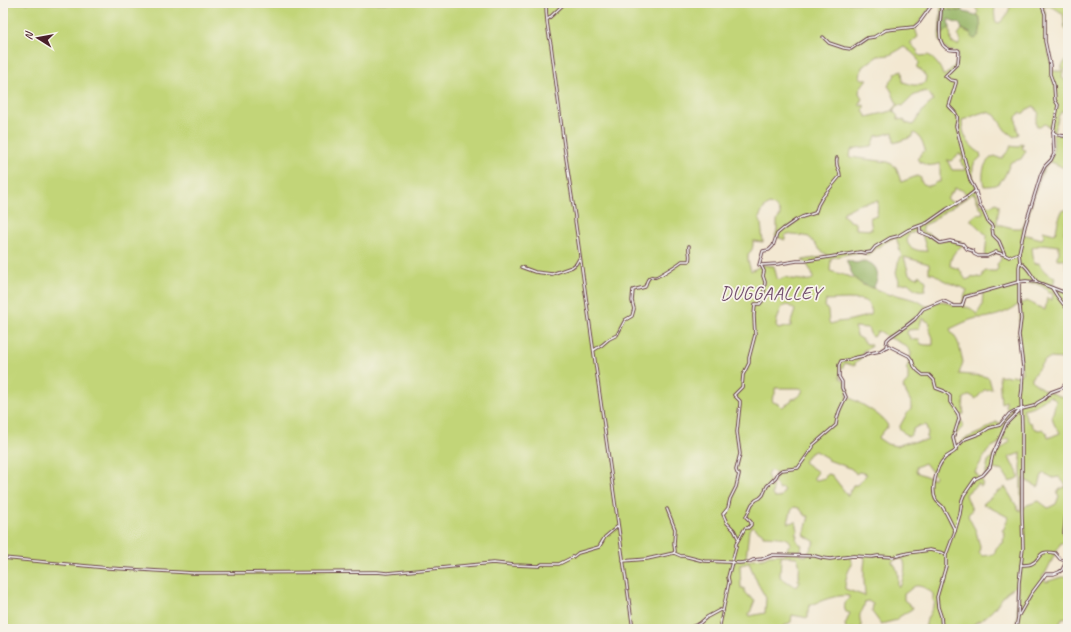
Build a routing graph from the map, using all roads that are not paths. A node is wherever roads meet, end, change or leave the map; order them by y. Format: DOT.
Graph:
graph roads {
  1 [pos="546,3"];
  2 [pos="565,3"];
  3 [pos="938,3"];
  4 [pos="941,3"];
  5 [pos="1041,3"];
  6 [pos="548,19"];
  7 [pos="823,37"];
  8 [pos="1053,132"];
  9 [pos="1068,136"];
  10 [pos="837,158"];
  11 [pos="975,191"];
  12 [pos="919,226"];
  13 [pos="689,246"];
  14 [pos="1019,253"];
  15 [pos="1005,255"];
  16 [pos="580,257"];
  17 [pos="1020,262"];
  18 [pos="760,265"];
  19 [pos="521,267"];
  20 [pos="1018,282"];
  21 [pos="1037,282"];
  22 [pos="1052,288"];
  23 [pos="1068,292"];
  24 [pos="1068,310"];
  25 [pos="886,347"];
  26 [pos="594,350"];
  27 [pos="1068,381"];
  28 [pos="1021,409"];
  29 [pos="956,448"];
  30 [pos="1068,501"];
  31 [pos="667,509"];
  32 [pos="618,526"];
  33 [pos="955,531"];
  34 [pos="738,538"];
  35 [pos="674,554"];
  36 [pos="946,555"];
  37 [pos="3,558"];
  38 [pos="623,561"];
  39 [pos="1065,561"];
  40 [pos="732,562"];
  41 [pos="1021,565"];
  42 [pos="723,611"];
  43 [pos="1018,617"];
  44 [pos="633,629"];
  45 [pos="686,629"];
  46 [pos="719,629"];
  47 [pos="942,629"];
  48 [pos="1016,629"];
  1 -- 16 [label="street"];
  2 -- 6 [label="street"];
  3 -- 7 [label="street"];
  4 -- 11 [label="street"];
  5 -- 8 [label="street"];
  8 -- 9 [label="street"];
  8 -- 14 [label="street"];
  10 -- 18 [label="street"];
  11 -- 12 [label="street"];
  11 -- 15 [label="street"];
  12 -- 15 [label="street"];
  12 -- 18 [label="street"];
  13 -- 26 [label="street"];
  14 -- 15 [label="street"];
  14 -- 17 [label="street"];
  16 -- 19 [label="street"];
  16 -- 32 [label="street"];
  17 -- 20 [label="street"];
  17 -- 21 [label="street"];
  18 -- 34 [label="street"];
  20 -- 21 [label="street"];
  20 -- 25 [label="street"];
  20 -- 28 [label="street"];
  21 -- 22 [label="street"];
  22 -- 23 [label="street"];
  22 -- 24 [label="street"];
  25 -- 29 [label="street"];
  25 -- 34 [label="street"];
  27 -- 28 [label="street"];
  28 -- 29 [label="street"];
  28 -- 33 [label="street"];
  28 -- 41 [label="street"];
  29 -- 33 [label="street"];
  30 -- 39 [label="street"];
  31 -- 35 [label="street"];
  32 -- 37 [label="street"];
  32 -- 38 [label="street"];
  33 -- 36 [label="street"];
  34 -- 40 [label="street"];
  35 -- 38 [label="street"];
  35 -- 40 [label="street"];
  36 -- 40 [label="street"];
  36 -- 47 [label="street"];
  38 -- 44 [label="street"];
  39 -- 41 [label="street"];
  39 -- 43 [label="street"];
  40 -- 42 [label="street"];
  41 -- 43 [label="street"];
  42 -- 45 [label="street"];
  42 -- 46 [label="street"];
  43 -- 48 [label="street"];
}
